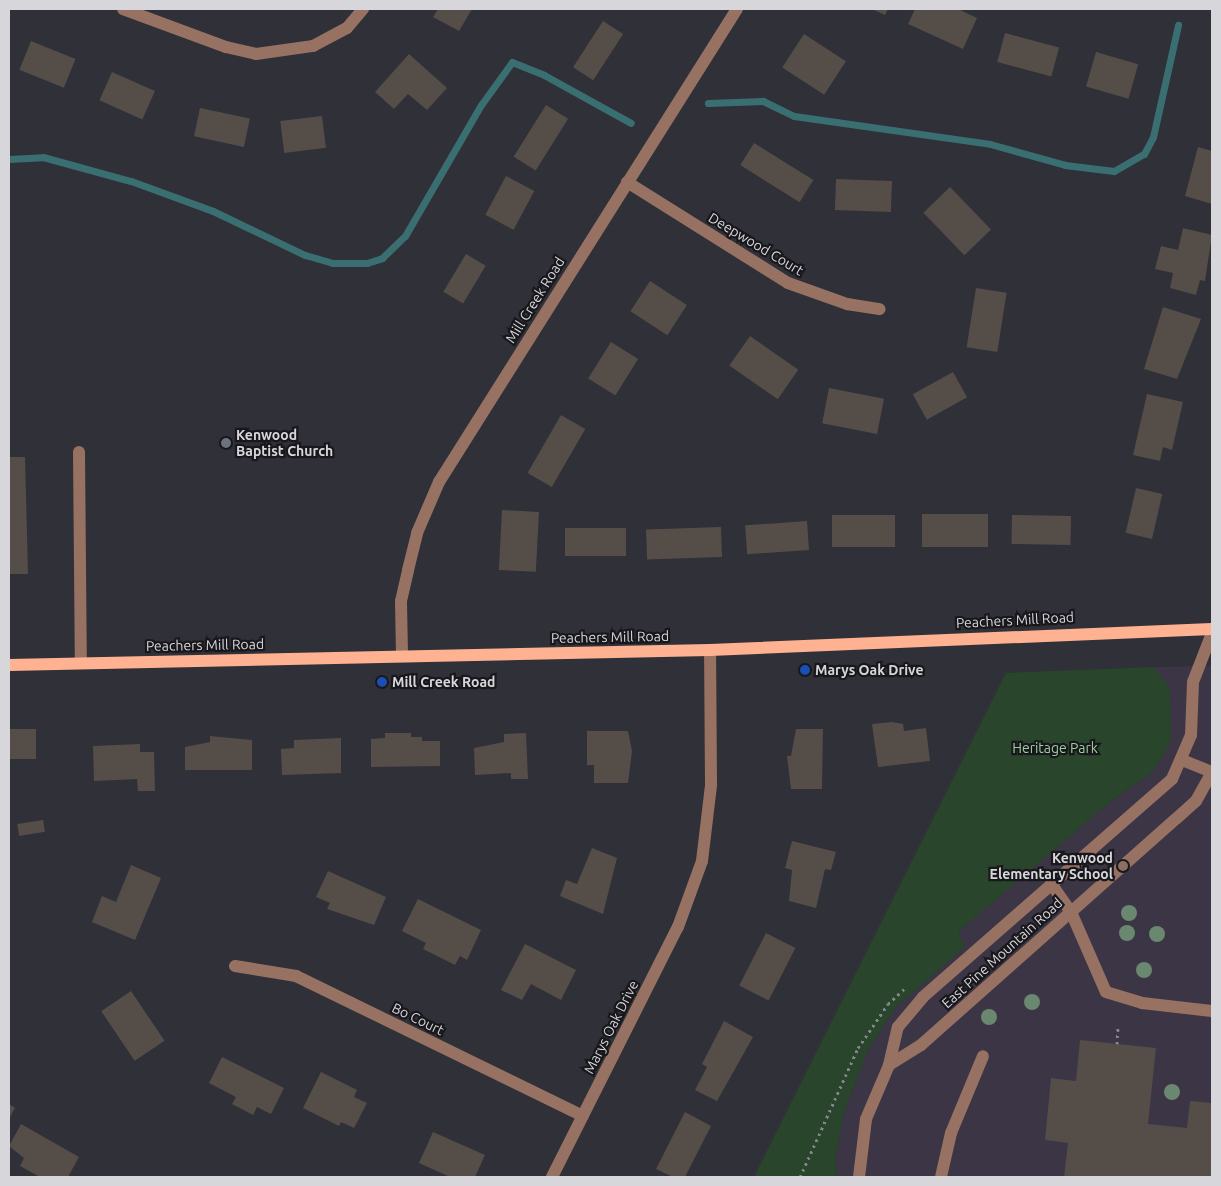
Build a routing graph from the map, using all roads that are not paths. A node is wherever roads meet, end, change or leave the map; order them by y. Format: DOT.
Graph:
graph roads {
  1 [pos="123,9"];
  2 [pos="363,9"];
  3 [pos="737,9"];
  4 [pos="627,182"];
  5 [pos="880,309"];
  6 [pos="79,452"];
  7 [pos="1212,629"];
  8 [pos="1212,633"];
  9 [pos="710,650"];
  10 [pos="402,654"];
  11 [pos="80,663"];
  12 [pos="9,665"];
  13 [pos="1182,760"];
  14 [pos="1212,772"];
  15 [pos="1052,885"];
  16 [pos="1071,912"];
  17 [pos="235,966"];
  18 [pos="1212,1011"];
  19 [pos="983,1056"];
  20 [pos="890,1065"];
  21 [pos="583,1116"];
  22 [pos="552,1177"];
  23 [pos="860,1177"];
  24 [pos="941,1177"];
  1 -- 2 [label="street"];
  3 -- 4 [label="street, Mill Creek Road"];
  4 -- 5 [label="street, Deepwood Court"];
  4 -- 10 [label="street, Mill Creek Road"];
  6 -- 11 [label="street"];
  7 -- 9 [label="main road, Peachers Mill Road"];
  8 -- 13 [label="street, East Pine Mountain Road"];
  9 -- 10 [label="main road, Peachers Mill Road"];
  9 -- 21 [label="street, Marys Oak Drive"];
  10 -- 11 [label="main road, Peachers Mill Road"];
  11 -- 12 [label="main road, Peachers Mill Road"];
  13 -- 14 [label="street"];
  13 -- 15 [label="street, East Pine Mountain Road"];
  14 -- 16 [label="street, East Pine Mountain Road"];
  15 -- 16 [label="street"];
  15 -- 20 [label="street, East Pine Mountain Road"];
  16 -- 18 [label="street"];
  16 -- 20 [label="street, East Pine Mountain Road"];
  17 -- 21 [label="street, Bo Court"];
  19 -- 24 [label="street"];
  20 -- 23 [label="street, East Pine Mountain Road"];
  21 -- 22 [label="street, Marys Oak Drive"];
}
